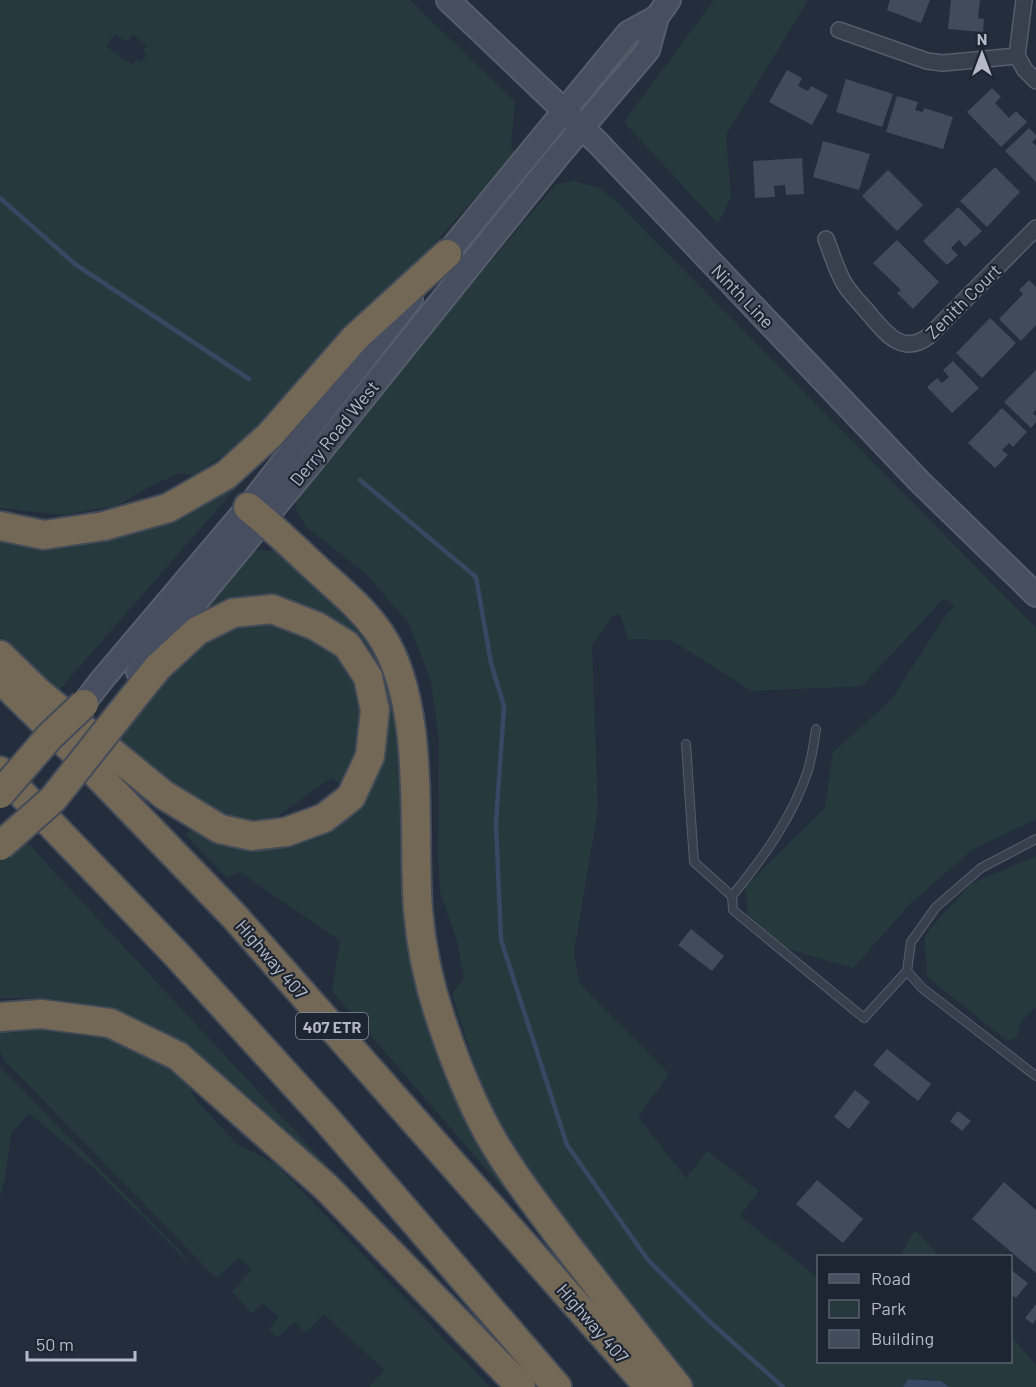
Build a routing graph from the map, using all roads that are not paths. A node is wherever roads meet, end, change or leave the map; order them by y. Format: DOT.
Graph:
graph roads {
  1 [pos="448,0"];
  2 [pos="1024,0"];
  3 [pos="663,8"];
  4 [pos="839,30"];
  5 [pos="1017,56"];
  6 [pos="1036,81"];
  7 [pos="565,111"];
  8 [pos="582,127"];
  9 [pos="1036,228"];
  10 [pos="826,239"];
  11 [pos="447,254"];
  12 [pos="255,513"];
  13 [pos="0,526"];
  14 [pos="1036,595"];
  15 [pos="0,655"];
  16 [pos="0,679"];
  17 [pos="124,699"];
  18 [pos="84,704"];
  19 [pos="816,729"];
  20 [pos="686,744"];
  21 [pos="0,771"];
  22 [pos="0,796"];
  23 [pos="0,807"];
  24 [pos="1036,839"];
  25 [pos="0,845"];
  26 [pos="732,896"];
  27 [pos="177,955"];
  28 [pos="907,971"];
  29 [pos="0,1017"];
  30 [pos="1036,1076"];
  31 [pos="521,1387"];
  32 [pos="557,1387"];
  33 [pos="649,1387"];
  34 [pos="678,1387"];
  1 -- 7 [label="main road, Ninth Line"];
  2 -- 5 [label="street"];
  3 -- 7 [label="main road, Derry Road West"];
  3 -- 8 [label="main road, Derry Road West"];
  4 -- 5 [label="street"];
  5 -- 6 [label="street"];
  7 -- 8 [label="main road, Ninth Line"];
  7 -- 11 [label="main road, Derry Road West"];
  8 -- 12 [label="main road, Derry Road West"];
  8 -- 14 [label="main road, Ninth Line"];
  9 -- 10 [label="street, Zenith Court"];
  11 -- 12 [label="main road, Derry Road West"];
  11 -- 13 [label="highway"];
  12 -- 17 [label="main road, Derry Road West"];
  12 -- 18 [label="main road, Derry Road West, bridge"];
  12 -- 34 [label="highway"];
  15 -- 17 [label="highway"];
  16 -- 33 [label="highway, Highway 407 / 407 ETR"];
  17 -- 25 [label="highway, bridge"];
  18 -- 22 [label="highway, bridge"];
  18 -- 23 [label="main road, Derry Road West, bridge"];
  19 -- 26 [label="lane"];
  20 -- 26 [label="lane"];
  21 -- 27 [label="highway"];
  22 -- 27 [label="highway"];
  24 -- 28 [label="lane"];
  26 -- 28 [label="lane"];
  27 -- 32 [label="highway"];
  28 -- 30 [label="lane"];
  29 -- 31 [label="highway"];
}
